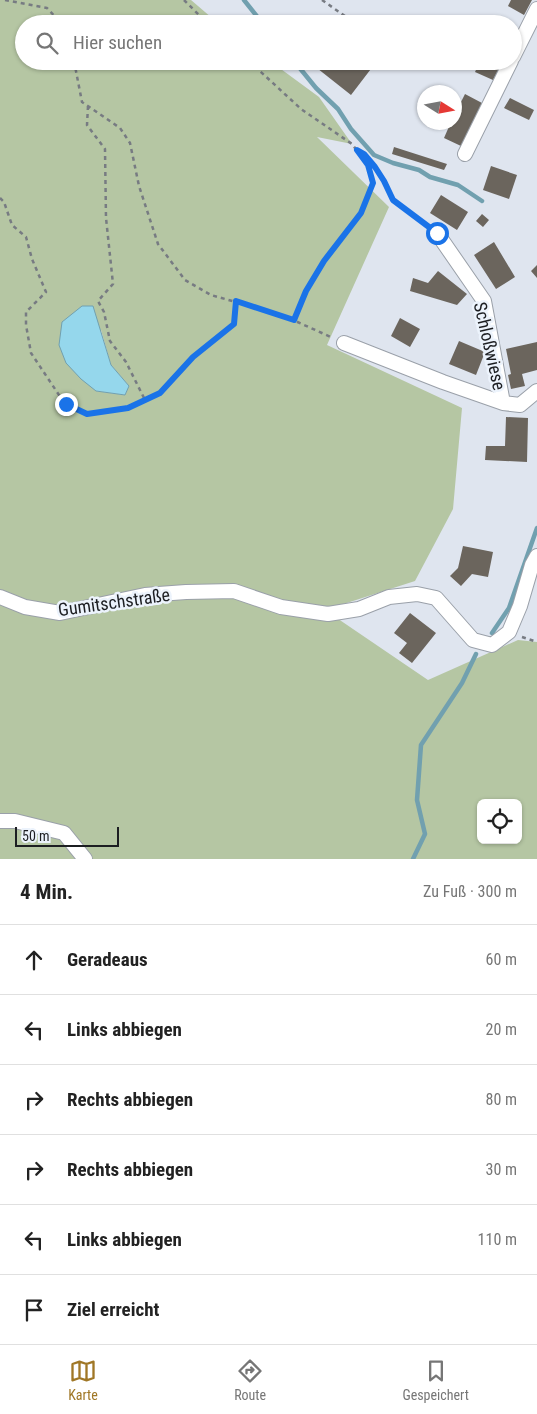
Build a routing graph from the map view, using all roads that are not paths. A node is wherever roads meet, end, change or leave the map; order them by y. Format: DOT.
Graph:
graph roads {
  1 [pos="537,9"];
  2 [pos="522,39"];
  3 [pos="507,70"];
  4 [pos="465,154"];
  5 [pos="437,233"];
  6 [pos="344,344"];
  7 [pos="537,391"];
  8 [pos="503,403"];
  9 [pos="537,556"];
  10 [pos="0,597"];
  11 [pos="0,821"];
  12 [pos="85,859"];
  1 -- 2 [label="street"];
  3 -- 4 [label="street"];
  5 -- 8 [label="street, Schloßwiese"];
  6 -- 8 [label="street"];
  7 -- 8 [label="street, Schloßwiese"];
  9 -- 10 [label="street, Gumitschstraße"];
  11 -- 12 [label="street"];
}
